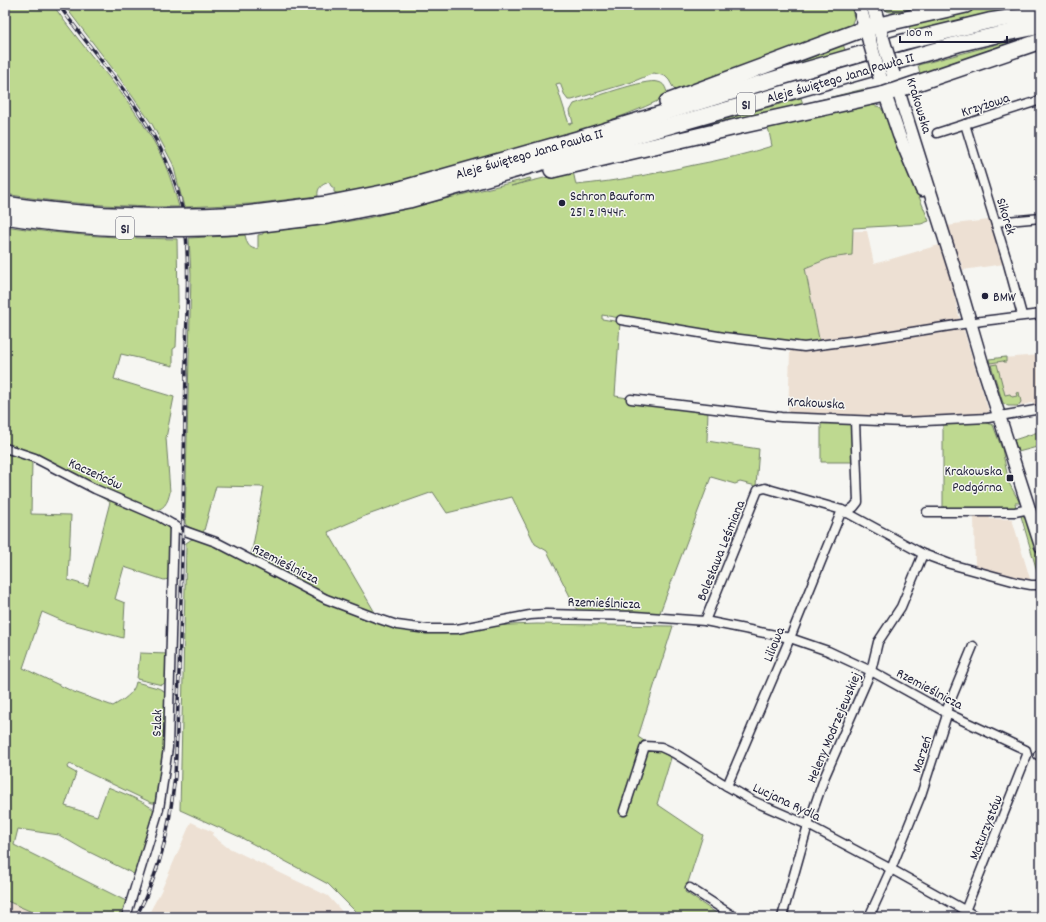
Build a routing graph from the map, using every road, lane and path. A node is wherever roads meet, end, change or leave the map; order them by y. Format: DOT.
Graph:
graph roads {
  1 [pos="859,5"];
  2 [pos="873,5"];
  3 [pos="966,5"];
  4 [pos="1041,13"];
  5 [pos="1041,26"];
  6 [pos="875,34"];
  7 [pos="1041,41"];
  8 [pos="892,92"];
  9 [pos="1041,100"];
  10 [pos="965,124"];
  11 [pos="937,133"];
  12 [pos="581,138"];
  13 [pos="453,188"];
  14 [pos="5,204"];
  15 [pos="5,216"];
  16 [pos="1041,218"];
  17 [pos="246,220"];
  18 [pos="996,222"];
  19 [pos="1041,314"];
  20 [pos="1022,315"];
  21 [pos="621,320"];
  22 [pos="970,323"];
  23 [pos="631,399"];
  24 [pos="1041,409"];
  25 [pos="999,416"];
  26 [pos="856,421"];
  27 [pos="5,448"];
  28 [pos="1029,509"];
  29 [pos="844,511"];
  30 [pos="927,512"];
  31 [pos="174,525"];
  32 [pos="1041,546"];
  33 [pos="923,554"];
  34 [pos="1041,584"];
  35 [pos="705,621"];
  36 [pos="790,638"];
  37 [pos="973,646"];
  38 [pos="871,671"];
  39 [pos="947,713"];
  40 [pos="1027,752"];
  41 [pos="727,786"];
  42 [pos="624,811"];
  43 [pos="808,825"];
  44 [pos="891,869"];
  45 [pos="690,888"];
  46 [pos="965,911"];
  47 [pos="126,917"];
  48 [pos="735,917"];
  49 [pos="782,917"];
  50 [pos="869,917"];
  51 [pos="976,917"];
  1 -- 6 [label="main road, Krakowska"];
  2 -- 6 [label="main road, Krakowska"];
  3 -- 6 [label="highway"];
  4 -- 12 [label="highway, Aleje świętego Jana Pawła II / S1"];
  5 -- 13 [label="highway, Aleje świętego Jana Pawła II / S1"];
  6 -- 8 [label="main road, Krakowska, bridge"];
  6 -- 8 [label="main road, Krakowska, bridge"];
  6 -- 12 [label="highway"];
  7 -- 8 [label="highway"];
  8 -- 13 [label="highway"];
  8 -- 22 [label="main road, Krakowska"];
  9 -- 10 [label="street, Krzyżowa"];
  10 -- 11 [label="street, Krzyżowa"];
  10 -- 18 [label="street, Sikorek"];
  12 -- 17 [label="highway, Aleje świętego Jana Pawła II / S1"];
  13 -- 17 [label="highway, Aleje świętego Jana Pawła II / S1"];
  14 -- 17 [label="highway, Aleje świętego Jana Pawła II / S1, bridge"];
  15 -- 17 [label="highway, Aleje świętego Jana Pawła II / S1, bridge"];
  16 -- 18 [label="street"];
  18 -- 20 [label="street, Sikorek"];
  19 -- 20 [label="street"];
  20 -- 22 [label="street"];
  21 -- 22 [label="street"];
  22 -- 25 [label="main road, Krakowska"];
  23 -- 26 [label="street, Krakowska"];
  24 -- 25 [label="street"];
  25 -- 26 [label="street, Krakowska"];
  25 -- 28 [label="main road, Krakowska"];
  26 -- 29 [label="street, Liliowa"];
  27 -- 31 [label="street, Kaczeńców"];
  28 -- 30 [label="street"];
  28 -- 32 [label="main road, Krakowska"];
  29 -- 33 [label="street"];
  29 -- 35 [label="street, Bolesława Leśmiana"];
  29 -- 36 [label="street, Liliowa"];
  31 -- 35 [label="street, Rzemieślnicza"];
  31 -- 47 [label="street, Szlak"];
  33 -- 34 [label="street"];
  33 -- 38 [label="street, Heleny Modrzejewskiej"];
  35 -- 36 [label="street, Rzemieślnicza"];
  36 -- 38 [label="street, Rzemieślnicza"];
  36 -- 41 [label="street, Liliowa"];
  37 -- 39 [label="street, Marzeń"];
  38 -- 39 [label="street, Rzemieślnicza"];
  38 -- 43 [label="street, Heleny Modrzejewskiej"];
  39 -- 40 [label="street, Rzemieślnicza"];
  39 -- 44 [label="street, Marzeń"];
  40 -- 46 [label="street, Maturzystów"];
  41 -- 42 [label="street, Lucjana Rydla"];
  41 -- 43 [label="street, Lucjana Rydla"];
  43 -- 44 [label="street, Lucjana Rydla"];
  43 -- 49 [label="street, Heleny Modrzejewskiej"];
  44 -- 46 [label="street, Lucjana Rydla"];
  44 -- 50 [label="street, Marzeń"];
  45 -- 48 [label="street"];
  46 -- 51 [label="street, Lucjana Rydla"];
}
